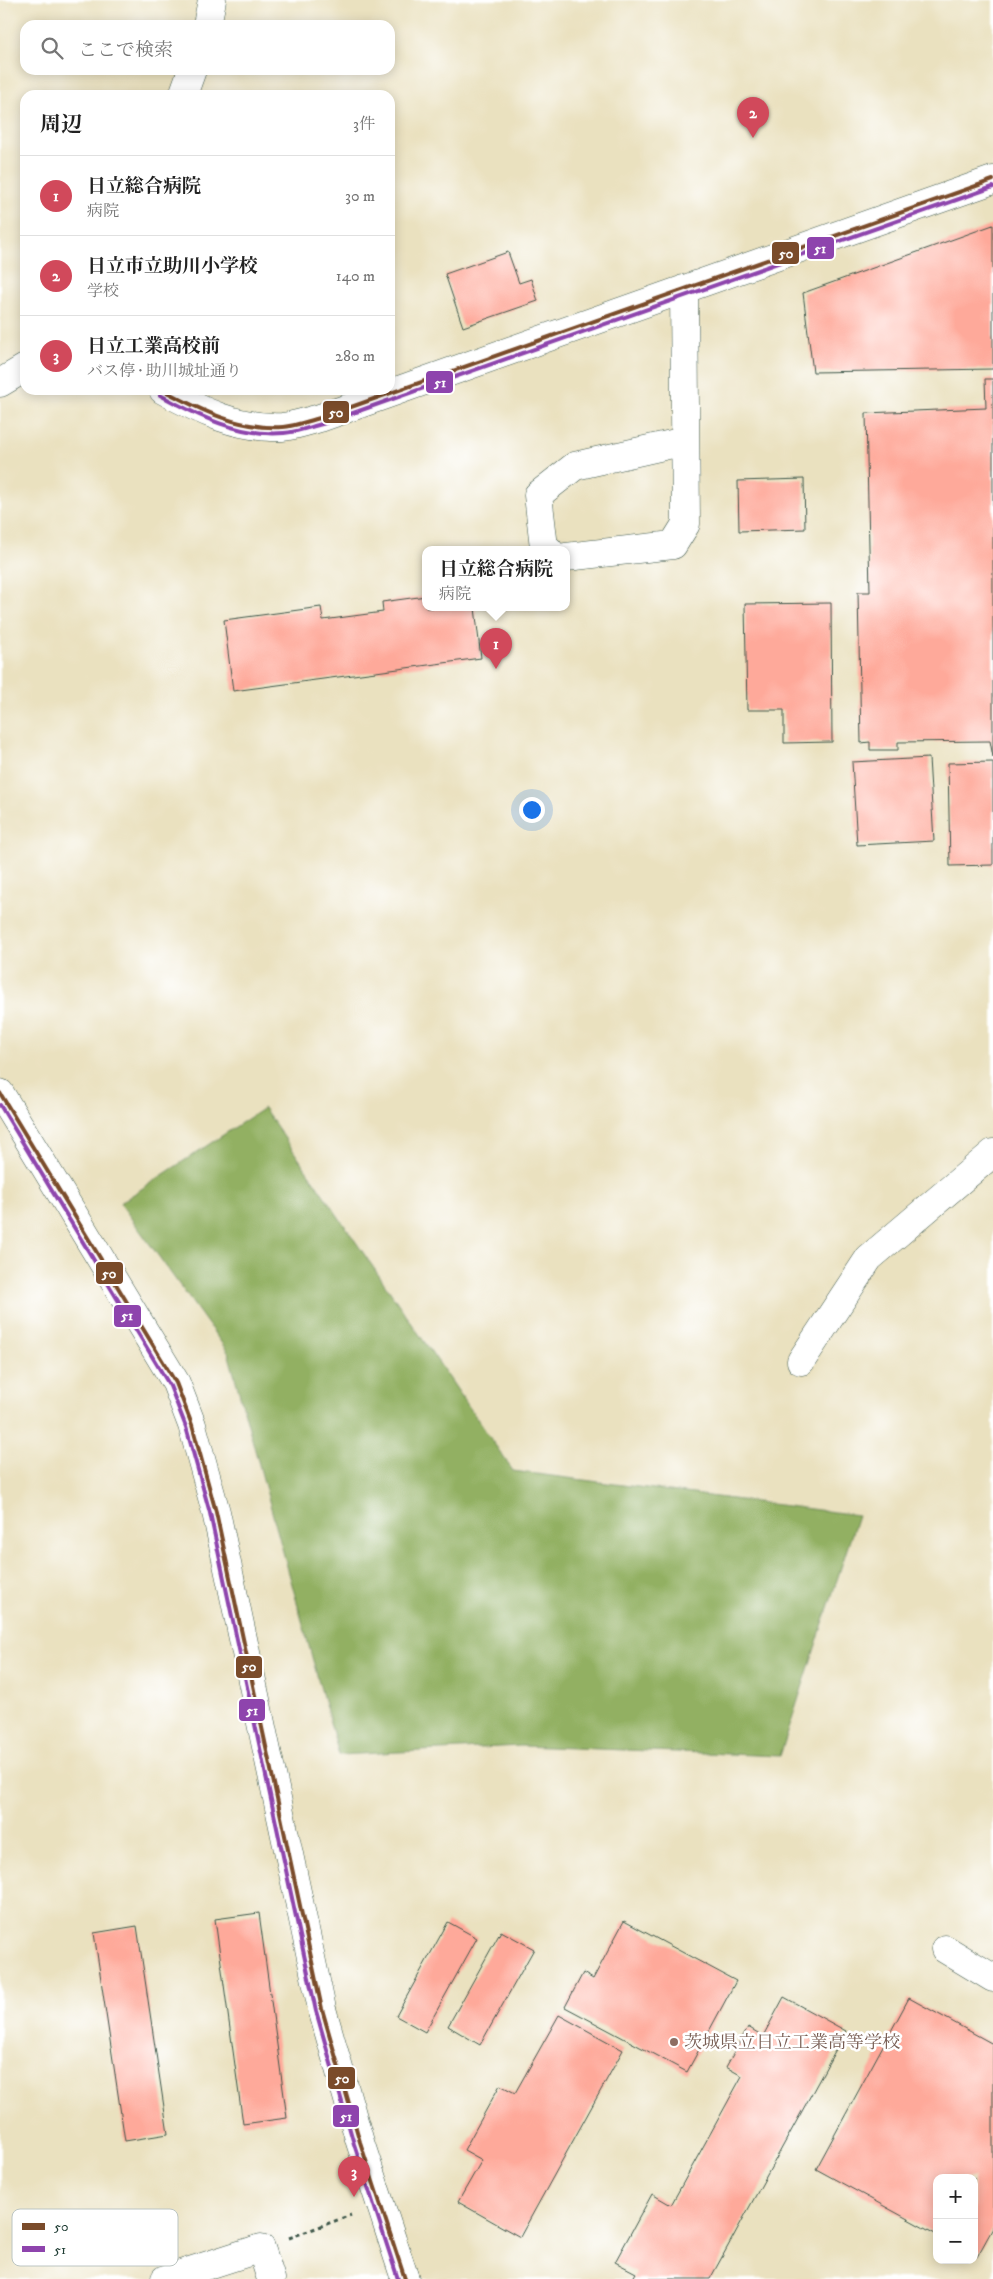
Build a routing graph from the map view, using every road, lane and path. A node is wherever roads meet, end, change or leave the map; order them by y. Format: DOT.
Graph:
graph roads {
  1 [pos="212,0"];
  2 [pos="208,20"];
  3 [pos="190,75"];
  4 [pos="185,90"];
  5 [pos="993,180"];
  6 [pos="684,289"];
  7 [pos="20,371"];
  8 [pos="0,383"];
  9 [pos="395,391"];
  10 [pos="173,395"];
  11 [pos="385,395"];
  12 [pos="685,441"];
  13 [pos="544,546"];
  14 [pos="570,557"];
  15 [pos="0,1093"];
  16 [pos="993,1153"];
  17 [pos="801,1361"];
  18 [pos="945,1949"];
  19 [pos="993,1978"];
  20 [pos="352,2215"];
  21 [pos="261,2248"];
  22 [pos="165,2279"];
  23 [pos="271,2279"];
  24 [pos="405,2279"];
  1 -- 2 [label="street"];
  3 -- 4 [label="street"];
  5 -- 6 [label="street"];
  6 -- 9 [label="street"];
  6 -- 12 [label="street"];
  7 -- 8 [label="street"];
  10 -- 11 [label="street"];
  12 -- 13 [label="street"];
  12 -- 14 [label="street"];
  15 -- 24 [label="street"];
  16 -- 17 [label="street"];
  18 -- 19 [label="street"];
  20 -- 21 [label="path"];
  21 -- 22 [label="street"];
  21 -- 23 [label="street"];
}
